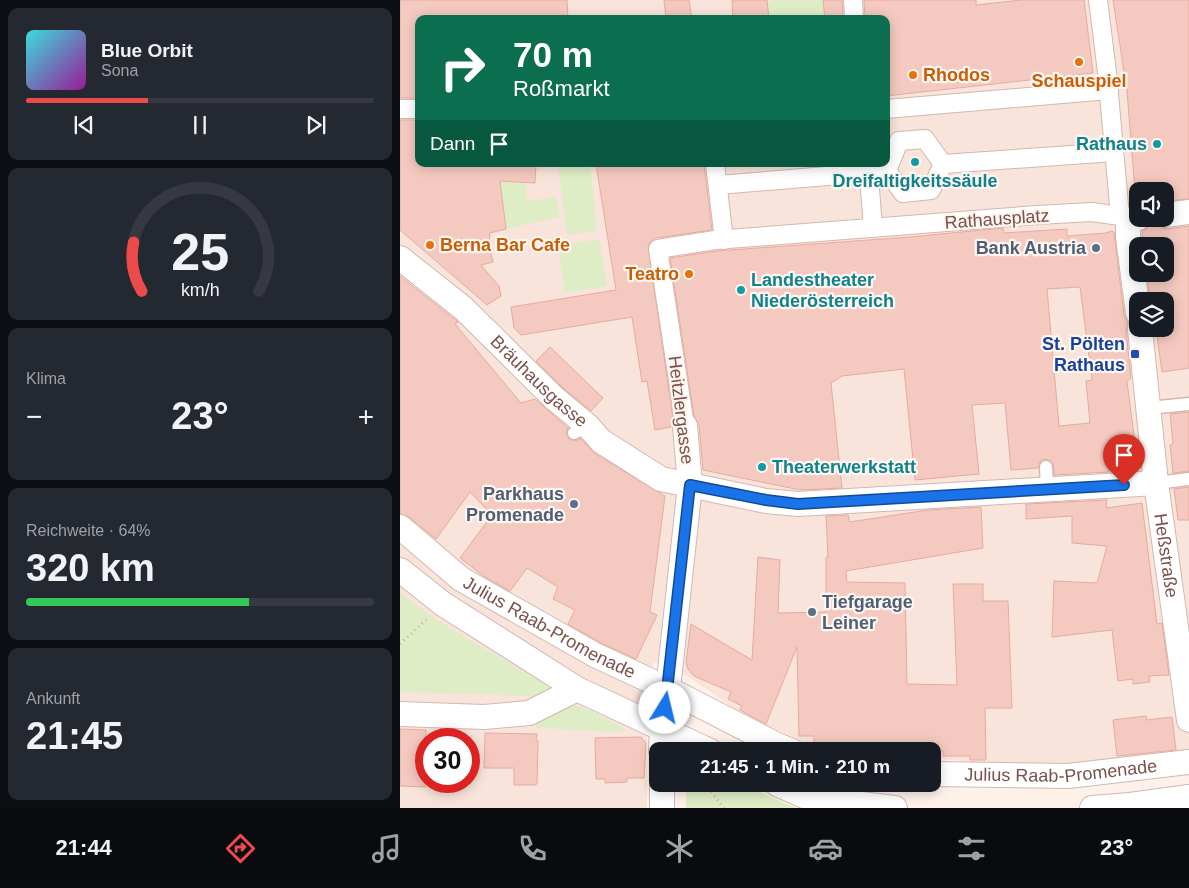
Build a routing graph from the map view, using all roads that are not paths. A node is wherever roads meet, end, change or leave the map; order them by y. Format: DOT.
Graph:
graph roads {
  1 [pos="853,0"];
  2 [pos="1098,0"];
  3 [pos="854,15"];
  4 [pos="1109,90"];
  5 [pos="400,109"];
  6 [pos="415,109"];
  7 [pos="890,109"];
  8 [pos="1114,152"];
  9 [pos="890,164"];
  10 [pos="943,164"];
  11 [pos="715,167"];
  12 [pos="889,167"];
  13 [pos="868,168"];
  14 [pos="887,171"];
  15 [pos="718,185"];
  16 [pos="1189,212"];
  17 [pos="1174,214"];
  18 [pos="1128,218"];
  19 [pos="873,228"];
  20 [pos="720,240"];
  21 [pos="400,258"];
  22 [pos="1135,292"];
  23 [pos="1141,337"];
  24 [pos="1189,404"];
  25 [pos="1149,408"];
  26 [pos="685,426"];
  27 [pos="1189,479"];
  28 [pos="1156,483"];
  29 [pos="690,485"];
  30 [pos="400,528"];
  31 [pos="400,570"];
  32 [pos="668,688"];
  33 [pos="577,689"];
  34 [pos="400,714"];
  35 [pos="1189,720"];
  36 [pos="661,740"];
  37 [pos="771,742"];
  38 [pos="1189,762"];
  39 [pos="941,774"];
  40 [pos="662,792"];
  41 [pos="796,792"];
  42 [pos="1189,797"];
  43 [pos="662,808"];
  44 [pos="895,808"];
  45 [pos="1092,808"];
  1 -- 3 [label="street"];
  2 -- 4 [label="street"];
  4 -- 7 [label="street"];
  4 -- 8 [label="street"];
  5 -- 6 [label="street"];
  8 -- 10 [label="street"];
  8 -- 18 [label="street"];
  9 -- 10 [label="street"];
  10 -- 14 [label="street, Rathausplatz"];
  11 -- 15 [label="street"];
  12 -- 14 [label="street"];
  13 -- 14 [label="street"];
  13 -- 15 [label="street"];
  13 -- 19 [label="street"];
  15 -- 20 [label="street"];
  16 -- 17 [label="street"];
  18 -- 19 [label="street, Rathausplatz"];
  18 -- 22 [label="street"];
  19 -- 20 [label="street, Rathausplatz"];
  20 -- 26 [label="street, Heitzlergasse"];
  21 -- 29 [label="street, Bräuhausgasse"];
  23 -- 25 [label="street, Heßstraße"];
  24 -- 25 [label="lane"];
  25 -- 28 [label="street, Heßstraße"];
  26 -- 29 [label="street, Heitzlergasse"];
  27 -- 28 [label="lane"];
  28 -- 29 [label="street, Bräuhausgasse"];
  28 -- 35 [label="street, Heßstraße"];
  29 -- 32 [label="street, Heitzlergasse"];
  30 -- 32 [label="street, Julius Raab-Promenade"];
  31 -- 33 [label="street, Julius Raab-Promenade"];
  32 -- 36 [label="street, Heitzlergasse"];
  32 -- 37 [label="street, Julius Raab-Promenade"];
  33 -- 34 [label="street"];
  33 -- 36 [label="street, Julius Raab-Promenade"];
  38 -- 39 [label="street, Julius Raab-Promenade"];
  40 -- 43 [label="street"];
  41 -- 44 [label="street"];
  42 -- 45 [label="street"];
}
